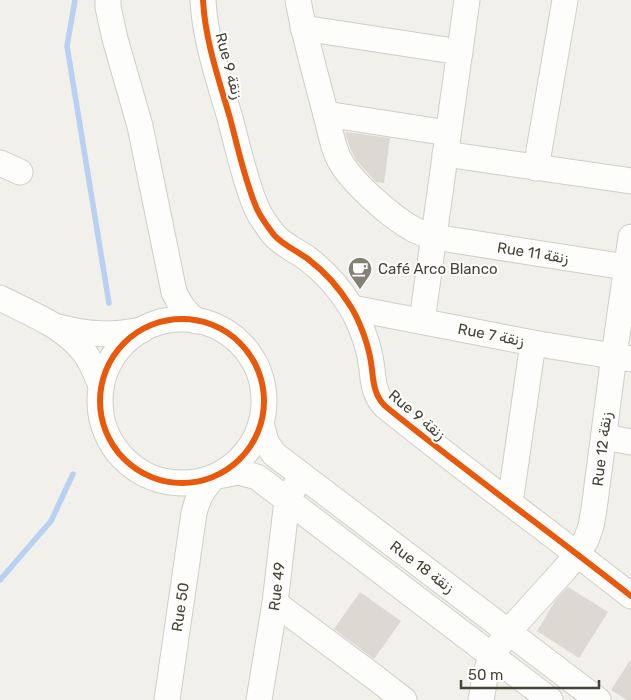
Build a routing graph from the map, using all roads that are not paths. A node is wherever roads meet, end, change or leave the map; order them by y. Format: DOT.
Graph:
graph roads {
  1 [pos="108,0"];
  2 [pos="203,0"];
  3 [pos="298,0"];
  4 [pos="467,0"];
  5 [pos="565,0"];
  6 [pos="303,28"];
  7 [pos="460,52"];
  8 [pos="326,114"];
  9 [pos="446,144"];
  10 [pos="536,168"];
  11 [pos="631,182"];
  12 [pos="434,237"];
  13 [pos="631,237"];
  14 [pos="629,268"];
  15 [pos="174,292"];
  16 [pos="0,298"];
  17 [pos="352,308"];
  18 [pos="196,321"];
  19 [pos="422,321"];
  20 [pos="149,326"];
  21 [pos="56,327"];
  22 [pos="533,343"];
  23 [pos="622,357"];
  24 [pos="101,386"];
  25 [pos="261,423"];
  26 [pos="604,437"];
  27 [pos="631,442"];
  28 [pos="302,476"];
  29 [pos="216,477"];
  30 [pos="162,482"];
  31 [pos="287,500"];
  32 [pos="510,503"];
  33 [pos="194,513"];
  34 [pos="578,554"];
  35 [pos="631,596"];
  36 [pos="275,603"];
  37 [pos="508,632"];
  38 [pos="492,655"];
  39 [pos="375,689"];
  40 [pos="167,700"];
  41 [pos="259,700"];
  42 [pos="404,700"];
  43 [pos="481,700"];
  44 [pos="550,700"];
  45 [pos="598,700"];
  1 -- 15 [label="street"];
  2 -- 17 [label="street, Rue 9 زنقة"];
  3 -- 6 [label="street, Rue 11 زنقة"];
  4 -- 7 [label="street"];
  5 -- 10 [label="street"];
  6 -- 7 [label="street"];
  6 -- 8 [label="street, Rue 11 زنقة"];
  7 -- 9 [label="street"];
  8 -- 9 [label="street"];
  8 -- 12 [label="street, Rue 11 زنقة"];
  9 -- 10 [label="street"];
  9 -- 12 [label="street"];
  10 -- 11 [label="street"];
  12 -- 14 [label="street, Rue 11 زنقة"];
  12 -- 19 [label="street"];
  13 -- 14 [label="street, Rue 12 زنقة"];
  14 -- 23 [label="street, Rue 12 زنقة"];
  15 -- 18 [label="street"];
  15 -- 20 [label="street"];
  16 -- 21 [label="street"];
  17 -- 19 [label="street, Rue 7 زنقة"];
  17 -- 32 [label="street, Rue 9 زنقة"];
  18 -- 20 [label="street"];
  18 -- 25 [label="street"];
  19 -- 22 [label="street, Rue 7 زنقة"];
  20 -- 21 [label="street"];
  20 -- 24 [label="street"];
  21 -- 24 [label="street"];
  22 -- 23 [label="street, Rue 7 زنقة"];
  22 -- 32 [label="street"];
  23 -- 26 [label="street, Rue 12 زنقة"];
  24 -- 30 [label="street"];
  25 -- 28 [label="street, Rue 18 زنقة"];
  25 -- 29 [label="street"];
  26 -- 27 [label="street"];
  26 -- 34 [label="street, Rue 12 زنقة"];
  28 -- 31 [label="street, Rue 49"];
  28 -- 37 [label="street, Rue 18 زنقة"];
  29 -- 30 [label="street"];
  29 -- 31 [label="street, Rue 18 زنقة"];
  29 -- 33 [label="street, Rue 50"];
  30 -- 33 [label="street"];
  31 -- 36 [label="street, Rue 49"];
  31 -- 38 [label="street, Rue 18 زنقة"];
  32 -- 34 [label="street, Rue 9 زنقة"];
  33 -- 40 [label="street, Rue 50"];
  34 -- 35 [label="street, Rue 9 زنقة"];
  34 -- 37 [label="street, Rue 12 زنقة"];
  36 -- 39 [label="street"];
  36 -- 41 [label="street, Rue 49"];
  37 -- 38 [label="street, Rue 12 زنقة"];
  37 -- 45 [label="street, Rue 18 زنقة"];
  38 -- 43 [label="street, Rue 12 زنقة"];
  38 -- 44 [label="street, Rue 18 زنقة"];
  39 -- 42 [label="street"];
}
